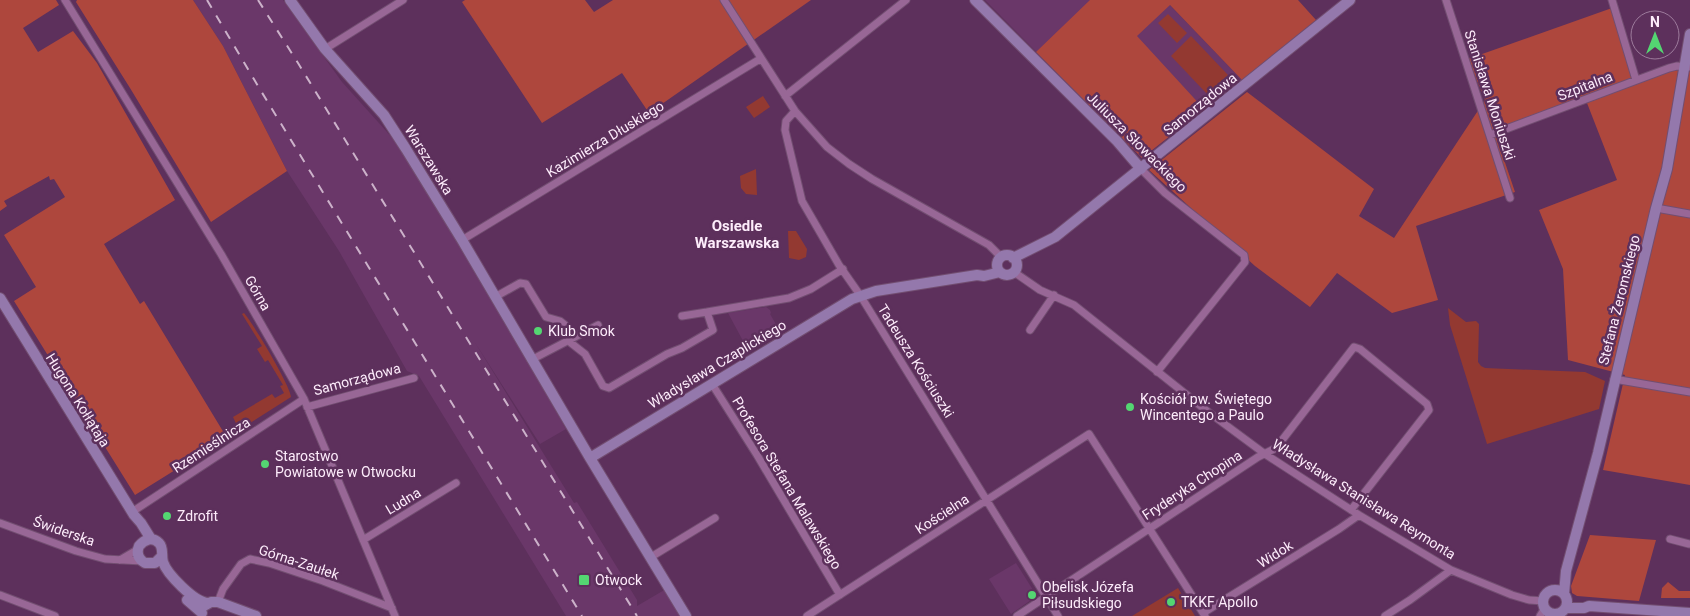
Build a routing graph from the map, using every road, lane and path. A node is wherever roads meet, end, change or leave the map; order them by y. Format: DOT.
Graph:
graph roads {
  1 [pos="66,0"];
  2 [pos="290,0"];
  3 [pos="403,0"];
  4 [pos="724,0"];
  5 [pos="906,0"];
  6 [pos="975,0"];
  7 [pos="1350,0"];
  8 [pos="1446,0"];
  9 [pos="1612,0"];
  10 [pos="1690,34"];
  11 [pos="324,49"];
  12 [pos="760,59"];
  13 [pos="1688,66"];
  14 [pos="1636,80"];
  15 [pos="785,96"];
  16 [pos="795,111"];
  17 [pos="1490,135"];
  18 [pos="1141,169"];
  19 [pos="1510,198"];
  20 [pos="1656,208"];
  21 [pos="1690,214"];
  22 [pos="462,240"];
  23 [pos="999,264"];
  24 [pos="1014,266"];
  25 [pos="843,269"];
  26 [pos="860,295"];
  27 [pos="1054,295"];
  28 [pos="495,297"];
  29 [pos="0,298"];
  30 [pos="707,312"];
  31 [pos="682,316"];
  32 [pos="598,325"];
  33 [pos="1030,330"];
  34 [pos="570,339"];
  35 [pos="531,360"];
  36 [pos="1157,372"];
  37 [pos="414,378"];
  38 [pos="1614,379"];
  39 [pos="712,384"];
  40 [pos="1690,392"];
  41 [pos="304,399"];
  42 [pos="307,407"];
  43 [pos="1265,454"];
  44 [pos="590,458"];
  45 [pos="456,483"];
  46 [pos="987,500"];
  47 [pos="1351,510"];
  48 [pos="133,514"];
  49 [pos="1359,515"];
  50 [pos="715,518"];
  51 [pos="0,523"];
  52 [pos="1150,529"];
  53 [pos="1670,539"];
  54 [pos="363,540"];
  55 [pos="143,544"];
  56 [pos="1690,544"];
  57 [pos="162,556"];
  58 [pos="651,557"];
  59 [pos="120,560"];
  60 [pos="147,563"];
  61 [pos="1451,570"];
  62 [pos="179,587"];
  63 [pos="0,595"];
  64 [pos="840,595"];
  65 [pos="1046,597"];
  66 [pos="216,603"];
  67 [pos="1554,607"];
  68 [pos="392,608"];
  69 [pos="1690,613"];
  70 [pos="1204,614"];
  71 [pos="202,615"];
  72 [pos="55,616"];
  73 [pos="226,616"];
  74 [pos="256,616"];
  75 [pos="396,616"];
  76 [pos="686,616"];
  77 [pos="807,616"];
  78 [pos="1017,616"];
  79 [pos="1058,616"];
  80 [pos="1385,616"];
  1 -- 41 [label="street, Górna"];
  2 -- 11 [label="main road, Warszawska"];
  3 -- 11 [label="street"];
  4 -- 12 [label="street"];
  5 -- 15 [label="street"];
  6 -- 18 [label="main road, Juliusza Słowackiego"];
  7 -- 18 [label="main road, Samorządowa"];
  8 -- 17 [label="street, Stanisława Moniuszki"];
  9 -- 14 [label="street"];
  10 -- 13 [label="main road, Stefana Żeromskiego"];
  11 -- 22 [label="main road, Warszawska"];
  12 -- 15 [label="street"];
  12 -- 22 [label="street, Kazimierza Dłuskiego"];
  13 -- 14 [label="street, Szpitalna"];
  13 -- 20 [label="main road, Stefana Żeromskiego"];
  14 -- 17 [label="street, Szpitalna"];
  15 -- 16 [label="street"];
  16 -- 23 [label="street"];
  16 -- 25 [label="street, Tadeusza Kościuszki"];
  17 -- 19 [label="street, Stanisława Moniuszki"];
  18 -- 24 [label="main road, Samorządowa"];
  18 -- 36 [label="street, Juliusza Słowackiego"];
  20 -- 21 [label="street"];
  20 -- 38 [label="main road, Stefana Żeromskiego"];
  22 -- 28 [label="main road, Warszawska"];
  23 -- 24 [label="main road"];
  23 -- 24 [label="main road"];
  23 -- 26 [label="main road"];
  24 -- 27 [label="street, Władysława Stanisława Reymonta"];
  25 -- 26 [label="street, Tadeusza Kościuszki"];
  25 -- 30 [label="street"];
  26 -- 39 [label="main road, Władysława Czaplickiego"];
  26 -- 46 [label="street, Tadeusza Kościuszki"];
  27 -- 33 [label="street"];
  27 -- 36 [label="street, Władysława Stanisława Reymonta"];
  28 -- 34 [label="street"];
  28 -- 35 [label="main road, Warszawska"];
  29 -- 48 [label="main road, Hugona Kołłątaja"];
  30 -- 31 [label="street"];
  30 -- 34 [label="street"];
  32 -- 34 [label="street"];
  34 -- 35 [label="street"];
  35 -- 44 [label="main road, Warszawska"];
  36 -- 43 [label="street, Władysława Stanisława Reymonta"];
  37 -- 42 [label="street, Samorządowa"];
  38 -- 40 [label="street"];
  38 -- 67 [label="main road, Stefana Żeromskiego"];
  39 -- 44 [label="main road, Władysława Czaplickiego"];
  39 -- 64 [label="street, Profesora Stefana Malawskiego"];
  41 -- 42 [label="street, Górna"];
  41 -- 48 [label="street, Rzemieślnicza"];
  42 -- 54 [label="street, Górna"];
  43 -- 47 [label="street, Władysława Stanisława Reymonta"];
  43 -- 47 [label="street, Fryderyka Chopina"];
  43 -- 52 [label="street, Fryderyka Chopina"];
  44 -- 58 [label="main road, Warszawska"];
  45 -- 54 [label="street, Ludna"];
  46 -- 52 [label="street, Kościelna"];
  46 -- 64 [label="street, Kościelna"];
  46 -- 65 [label="street, Tadeusza Kościuszki"];
  47 -- 49 [label="street, Władysława Stanisława Reymonta"];
  48 -- 55 [label="main road, Hugona Kołłątaja"];
  49 -- 61 [label="street, Władysława Stanisława Reymonta"];
  49 -- 70 [label="street, Widok"];
  50 -- 58 [label="street"];
  51 -- 59 [label="street, Świderska"];
  52 -- 65 [label="street, Fryderyka Chopina"];
  52 -- 70 [label="street"];
  53 -- 56 [label="street"];
  54 -- 68 [label="street, Górna"];
  55 -- 57 [label="main road"];
  55 -- 59 [label="street"];
  55 -- 60 [label="main road"];
  57 -- 60 [label="main road"];
  57 -- 62 [label="main road"];
  58 -- 76 [label="main road, Warszawska"];
  59 -- 60 [label="street, Świderska"];
  60 -- 62 [label="main road"];
  61 -- 67 [label="street, Władysława Stanisława Reymonta"];
  61 -- 80 [label="street"];
  62 -- 66 [label="main road"];
  62 -- 71 [label="main road"];
  63 -- 72 [label="street"];
  64 -- 77 [label="street, Kościelna"];
  65 -- 78 [label="street, Fryderyka Chopina"];
  65 -- 79 [label="street, Tadeusza Kościuszki"];
  66 -- 68 [label="street, Górna-Zaułek"];
  66 -- 71 [label="main road"];
  66 -- 73 [label="main road"];
  66 -- 74 [label="main road"];
  67 -- 69 [label="main road, Władysława Stanisława Reymonta"];
  68 -- 75 [label="street, Górna"];
}
